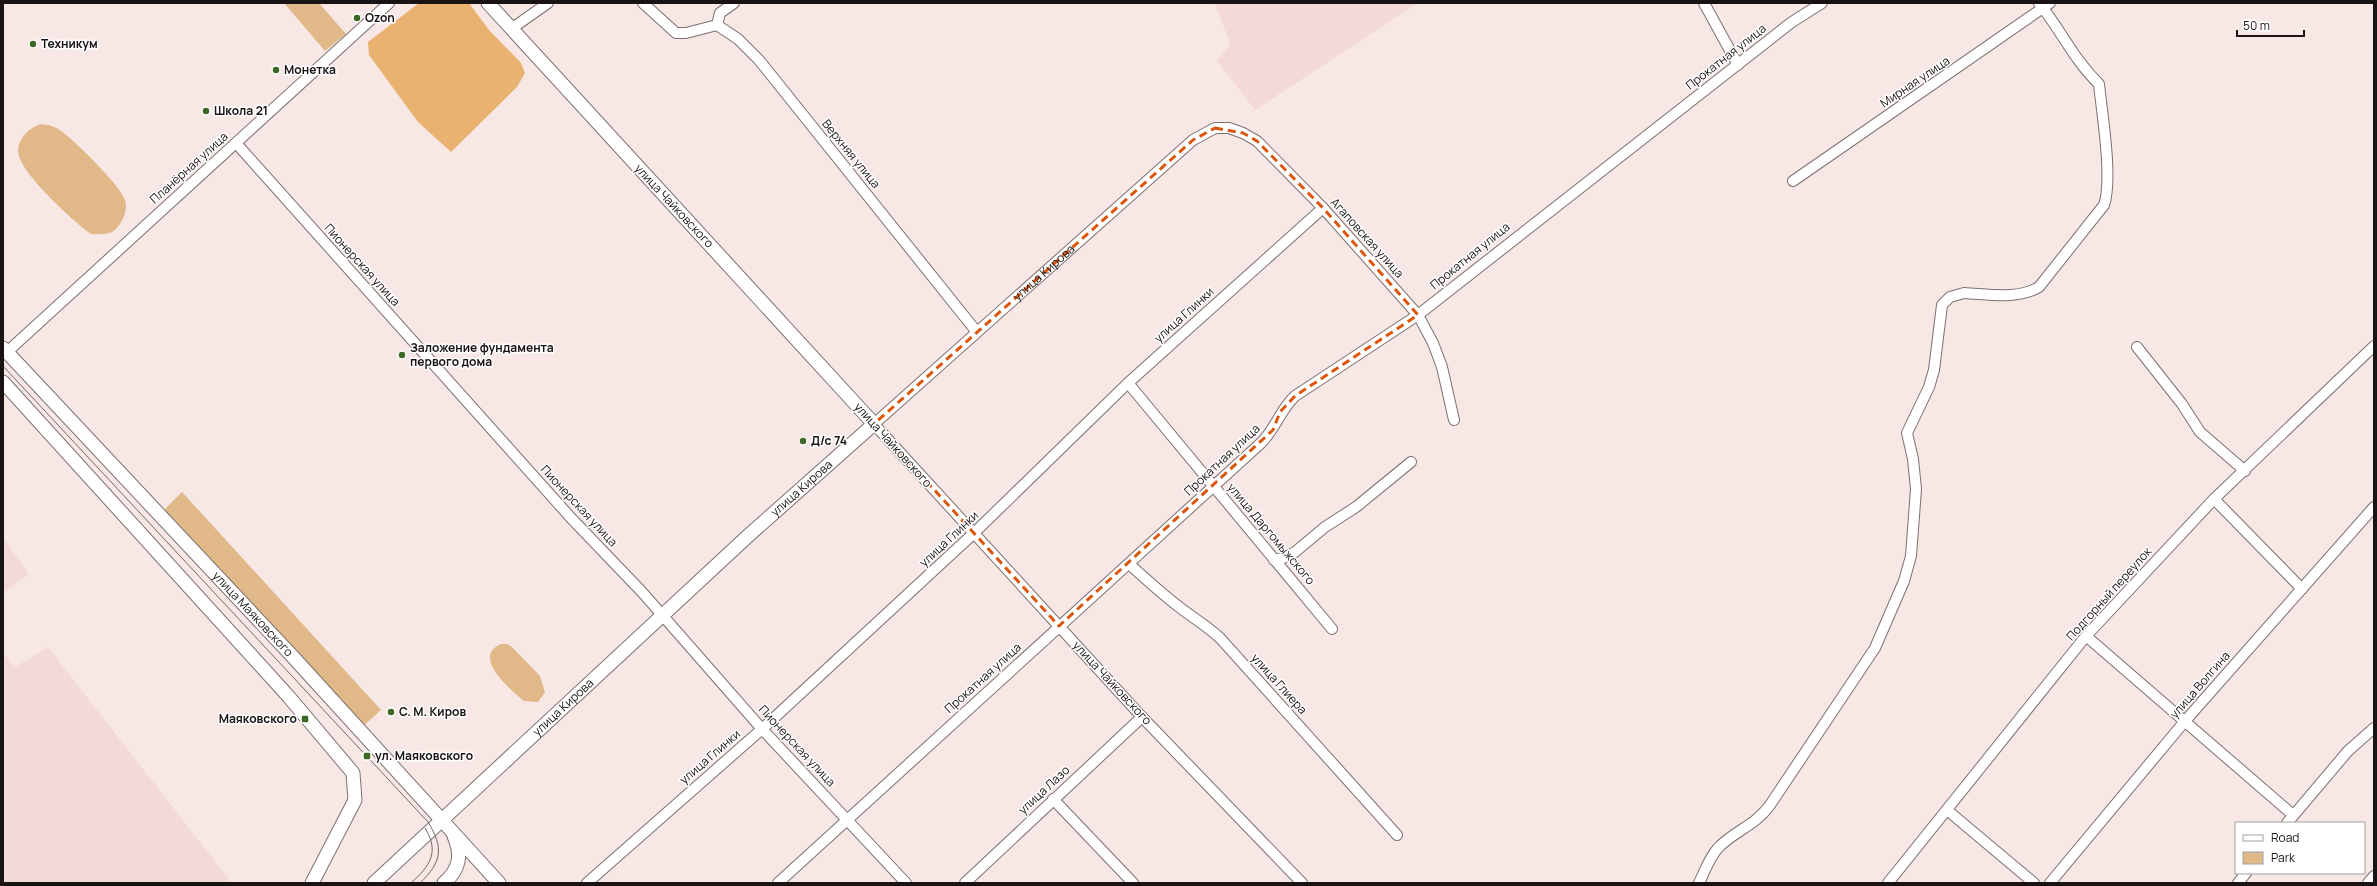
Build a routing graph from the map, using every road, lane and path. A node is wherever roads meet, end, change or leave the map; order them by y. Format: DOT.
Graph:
graph roads {
  1 [pos="389,3"];
  2 [pos="488,3"];
  3 [pos="548,3"];
  4 [pos="643,3"];
  5 [pos="734,3"];
  6 [pos="1704,3"];
  7 [pos="1822,3"];
  8 [pos="2044,4"];
  9 [pos="717,25"];
  10 [pos="511,29"];
  11 [pos="1738,65"];
  12 [pos="1204,132"];
  13 [pos="236,143"];
  14 [pos="1793,181"];
  15 [pos="1323,208"];
  16 [pos="1418,315"];
  17 [pos="976,332"];
  18 [pos="2374,346"];
  19 [pos="2138,347"];
  20 [pos="5,350"];
  21 [pos="3,382"];
  22 [pos="1128,383"];
  23 [pos="1454,420"];
  24 [pos="874,424"];
  25 [pos="1411,462"];
  26 [pos="2245,471"];
  27 [pos="1214,486"];
  28 [pos="2214,499"];
  29 [pos="2374,507"];
  30 [pos="974,534"];
  31 [pos="1274,560"];
  32 [pos="1129,564"];
  33 [pos="2302,589"];
  34 [pos="663,616"];
  35 [pos="1059,626"];
  36 [pos="1332,629"];
  37 [pos="2086,636"];
  38 [pos="1142,716"];
  39 [pos="2185,721"];
  40 [pos="2374,728"];
  41 [pos="762,729"];
  42 [pos="1053,798"];
  43 [pos="1947,810"];
  44 [pos="442,818"];
  45 [pos="848,819"];
  46 [pos="2290,819"];
  47 [pos="451,829"];
  48 [pos="1397,835"];
  49 [pos="2245,874"];
  50 [pos="2374,876"];
  51 [pos="312,883"];
  52 [pos="374,883"];
  53 [pos="444,883"];
  54 [pos="499,883"];
  55 [pos="587,883"];
  56 [pos="778,883"];
  57 [pos="906,883"];
  58 [pos="965,883"];
  59 [pos="1133,883"];
  60 [pos="1302,883"];
  61 [pos="1699,883"];
  62 [pos="1888,883"];
  63 [pos="2034,883"];
  64 [pos="2050,883"];
  65 [pos="2238,883"];
  66 [pos="2368,883"];
  1 -- 13 [label="street, Планёрная улица"];
  2 -- 10 [label="main road, улица Чайковского"];
  3 -- 10 [label="street"];
  4 -- 9 [label="street"];
  5 -- 9 [label="street"];
  6 -- 11 [label="street"];
  7 -- 11 [label="street, Прокатная улица"];
  8 -- 14 [label="street, Мирная улица"];
  8 -- 61 [label="street"];
  9 -- 17 [label="street, Верхняя улица"];
  10 -- 24 [label="main road, улица Чайковского"];
  11 -- 16 [label="street, Прокатная улица"];
  12 -- 15 [label="street, Агаповская улица"];
  12 -- 17 [label="street, улица Кирова"];
  13 -- 20 [label="street, Планёрная улица"];
  13 -- 34 [label="street, Пионерская улица"];
  15 -- 16 [label="street, Агаповская улица"];
  15 -- 22 [label="street, улица Глинки"];
  16 -- 23 [label="street, Агаповская улица"];
  16 -- 27 [label="street, Прокатная улица"];
  17 -- 24 [label="street, улица Кирова"];
  18 -- 26 [label="street, Подгорный переулок"];
  19 -- 26 [label="street"];
  20 -- 44 [label="main road, улица Маяковского"];
  21 -- 51 [label="main road"];
  22 -- 27 [label="street, улица Даргомыжского"];
  22 -- 30 [label="street, улица Глинки"];
  24 -- 30 [label="street, улица Чайковского"];
  24 -- 34 [label="main road, улица Кирова"];
  25 -- 31 [label="street"];
  26 -- 28 [label="street, Подгорный переулок"];
  27 -- 31 [label="street, улица Даргомыжского"];
  27 -- 32 [label="street, Прокатная улица"];
  28 -- 33 [label="street"];
  28 -- 37 [label="street, Подгорный переулок"];
  29 -- 33 [label="street, улица Волгина"];
  30 -- 35 [label="street, улица Чайковского"];
  30 -- 41 [label="street, улица Глинки"];
  31 -- 36 [label="street, улица Даргомыжского"];
  32 -- 35 [label="street, Прокатная улица"];
  32 -- 48 [label="street, улица Глиера"];
  33 -- 39 [label="street, улица Волгина"];
  34 -- 41 [label="street, Пионерская улица"];
  34 -- 44 [label="main road, улица Кирова"];
  35 -- 38 [label="street, улица Чайковского"];
  35 -- 45 [label="street, Прокатная улица"];
  37 -- 39 [label="street"];
  37 -- 43 [label="street, Подгорный переулок"];
  38 -- 42 [label="street, улица Лазо"];
  38 -- 60 [label="street, улица Чайковского"];
  39 -- 46 [label="street"];
  39 -- 64 [label="street, улица Волгина"];
  40 -- 46 [label="street"];
  41 -- 45 [label="street, Пионерская улица"];
  41 -- 55 [label="street, улица Глинки"];
  42 -- 58 [label="street, улица Лазо"];
  42 -- 59 [label="street"];
  43 -- 62 [label="street, Подгорный переулок"];
  43 -- 63 [label="street"];
  44 -- 47 [label="main road, улица Маяковского"];
  44 -- 52 [label="main road, улица Кирова"];
  45 -- 56 [label="street, Прокатная улица"];
  45 -- 57 [label="street, Пионерская улица"];
  47 -- 53 [label="main road"];
  47 -- 54 [label="main road, улица Маяковского"];
  49 -- 65 [label="street"];
  50 -- 66 [label="street"];
}
